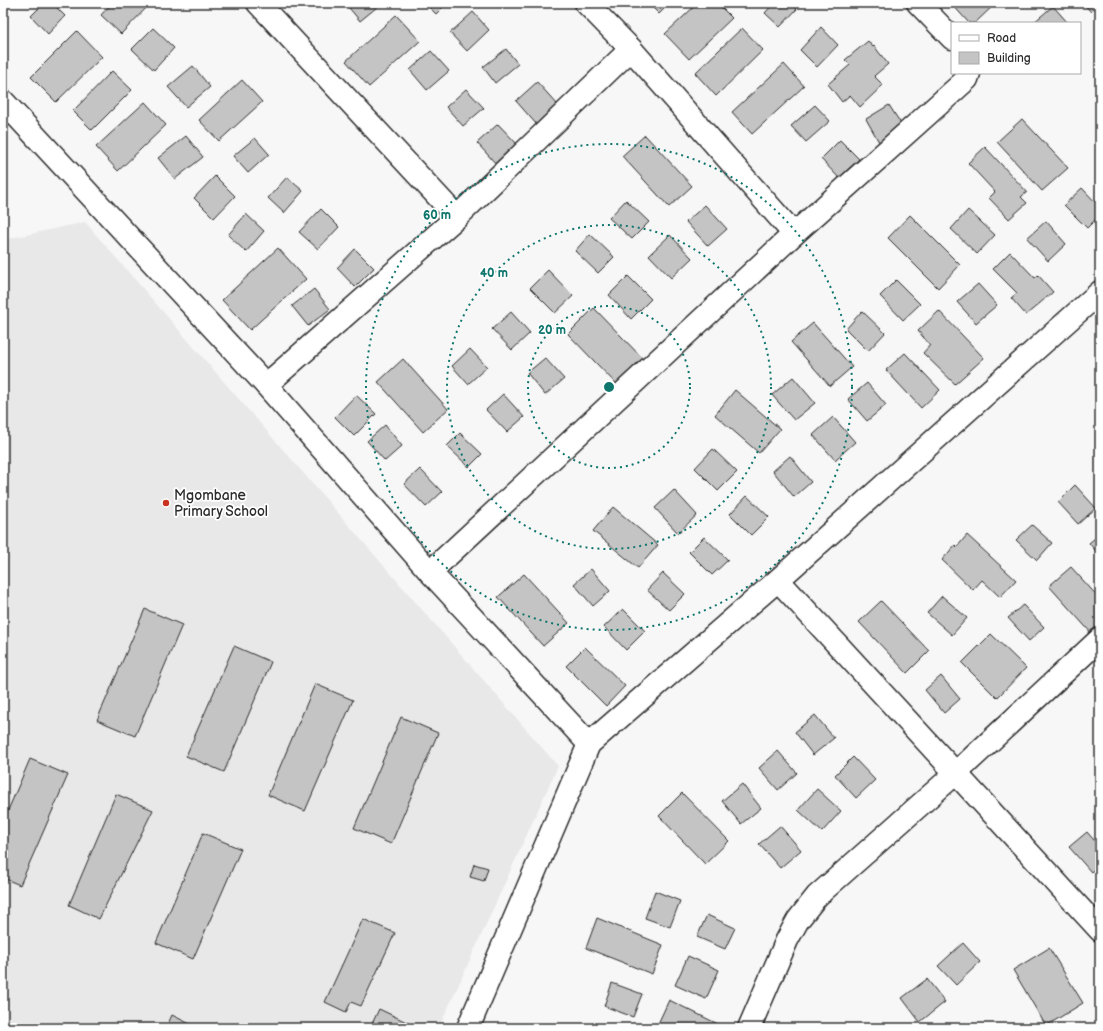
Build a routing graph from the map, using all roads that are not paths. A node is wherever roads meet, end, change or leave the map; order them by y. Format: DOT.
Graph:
graph roads {
  1 [pos="258,3"];
  2 [pos="586,3"];
  3 [pos="918,3"];
  4 [pos="951,37"];
  5 [pos="631,49"];
  6 [pos="969,74"];
  7 [pos="3,101"];
  8 [pos="457,217"];
  9 [pos="794,234"];
  10 [pos="1100,292"];
  11 [pos="266,385"];
  12 [pos="430,572"];
  13 [pos="778,580"];
  14 [pos="1100,639"];
  15 [pos="589,744"];
  16 [pos="956,773"];
  17 [pos="1100,930"];
  18 [pos="468,1028"];
  19 [pos="749,1028"];
  1 -- 8 [label="street"];
  2 -- 5 [label="street"];
  3 -- 4 [label="street"];
  5 -- 8 [label="street"];
  5 -- 9 [label="street"];
  6 -- 9 [label="street"];
  7 -- 11 [label="street"];
  8 -- 11 [label="street"];
  9 -- 12 [label="street"];
  10 -- 13 [label="street"];
  11 -- 12 [label="street"];
  12 -- 15 [label="street"];
  13 -- 15 [label="street"];
  13 -- 16 [label="street"];
  14 -- 16 [label="street"];
  15 -- 18 [label="street"];
  16 -- 17 [label="street"];
  16 -- 19 [label="street"];
}
